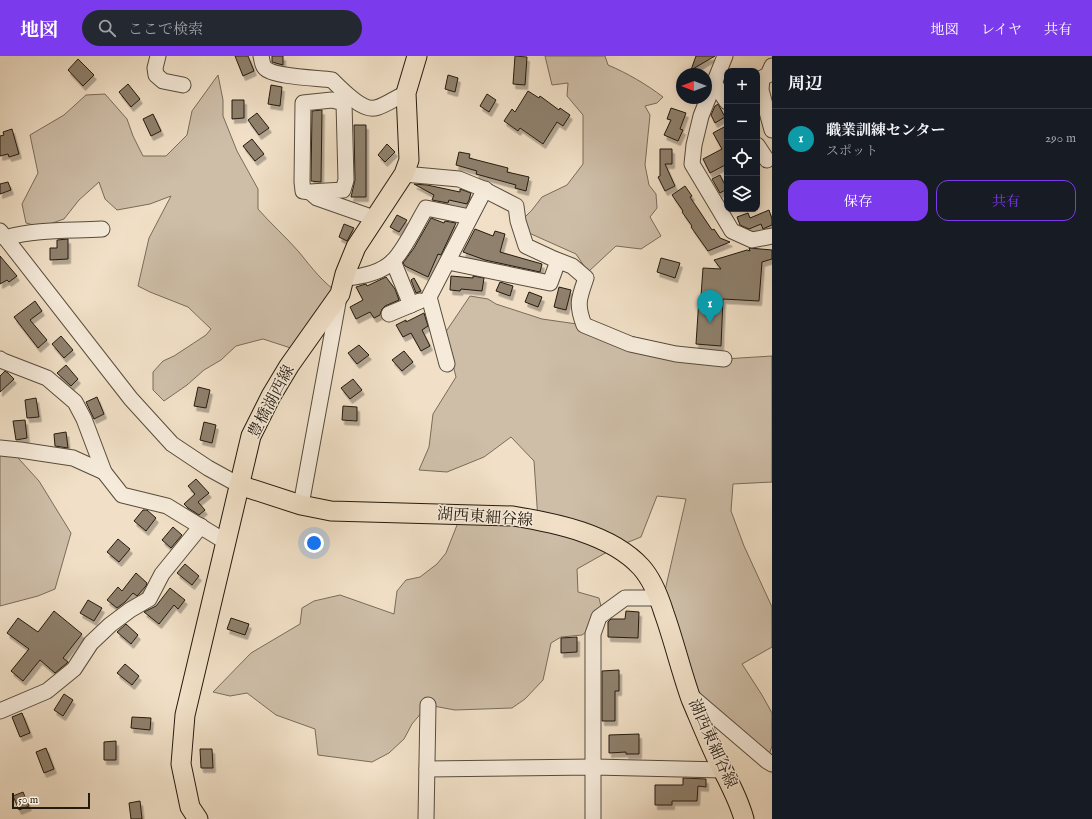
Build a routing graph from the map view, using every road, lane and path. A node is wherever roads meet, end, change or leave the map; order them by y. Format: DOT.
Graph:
graph roads {
  1 [pos="158,56"];
  2 [pos="261,56"];
  3 [pos="417,56"];
  4 [pos="725,56"];
  5 [pos="772,66"];
  6 [pos="714,83"];
  7 [pos="183,85"];
  8 [pos="406,93"];
  9 [pos="724,98"];
  10 [pos="772,130"];
  11 [pos="760,150"];
  12 [pos="767,160"];
  13 [pos="404,174"];
  14 [pos="485,189"];
  15 [pos="310,192"];
  16 [pos="470,217"];
  17 [pos="374,218"];
  18 [pos="102,229"];
  19 [pos="2,234"];
  20 [pos="772,236"];
  21 [pos="393,261"];
  22 [pos="558,261"];
  23 [pos="448,262"];
  24 [pos="342,286"];
  25 [pos="430,297"];
  26 [pos="411,305"];
  27 [pos="389,314"];
  28 [pos="0,358"];
  29 [pos="724,359"];
  30 [pos="447,364"];
  31 [pos="0,448"];
  32 [pos="104,472"];
  33 [pos="240,484"];
  34 [pos="301,506"];
  35 [pos="201,526"];
  36 [pos="226,542"];
  37 [pos="659,598"];
  38 [pos="690,695"];
  39 [pos="428,705"];
  40 [pos="0,711"];
  41 [pos="772,764"];
  42 [pos="594,767"];
  43 [pos="427,769"];
  44 [pos="723,770"];
  45 [pos="198,819"];
  46 [pos="426,819"];
  47 [pos="593,819"];
  48 [pos="744,819"];
  1 -- 7 [label="street"];
  2 -- 8 [label="street"];
  3 -- 8 [label="main road, 豊橋湖西線"];
  4 -- 6 [label="street"];
  5 -- 10 [label="street"];
  6 -- 9 [label="street"];
  6 -- 20 [label="street"];
  8 -- 13 [label="main road, 豊橋湖西線"];
  11 -- 12 [label="street"];
  13 -- 14 [label="street"];
  13 -- 17 [label="main road, 豊橋湖西線"];
  14 -- 16 [label="street"];
  14 -- 22 [label="street"];
  15 -- 15 [label="street"];
  15 -- 17 [label="street"];
  16 -- 21 [label="street"];
  16 -- 23 [label="street"];
  17 -- 24 [label="main road, 豊橋湖西線"];
  18 -- 19 [label="street"];
  19 -- 33 [label="street"];
  21 -- 24 [label="street"];
  21 -- 26 [label="street"];
  22 -- 23 [label="street"];
  22 -- 29 [label="street"];
  23 -- 25 [label="street"];
  24 -- 33 [label="main road, 豊橋湖西線"];
  24 -- 34 [label="street"];
  25 -- 26 [label="street"];
  25 -- 30 [label="street"];
  26 -- 27 [label="street"];
  28 -- 32 [label="street"];
  31 -- 32 [label="street"];
  32 -- 35 [label="street"];
  33 -- 34 [label="main road, 湖西東細谷線"];
  33 -- 36 [label="main road, 豊橋湖西線"];
  34 -- 37 [label="main road, 湖西東細谷線"];
  35 -- 36 [label="street"];
  35 -- 40 [label="street"];
  36 -- 45 [label="main road, 豊橋湖西線"];
  37 -- 38 [label="main road, 湖西東細谷線"];
  37 -- 42 [label="street"];
  38 -- 41 [label="street"];
  38 -- 44 [label="main road, 湖西東細谷線"];
  39 -- 43 [label="street"];
  42 -- 43 [label="street"];
  42 -- 44 [label="street"];
  42 -- 47 [label="street"];
  43 -- 46 [label="street"];
  44 -- 48 [label="main road, 湖西東細谷線"];
}
